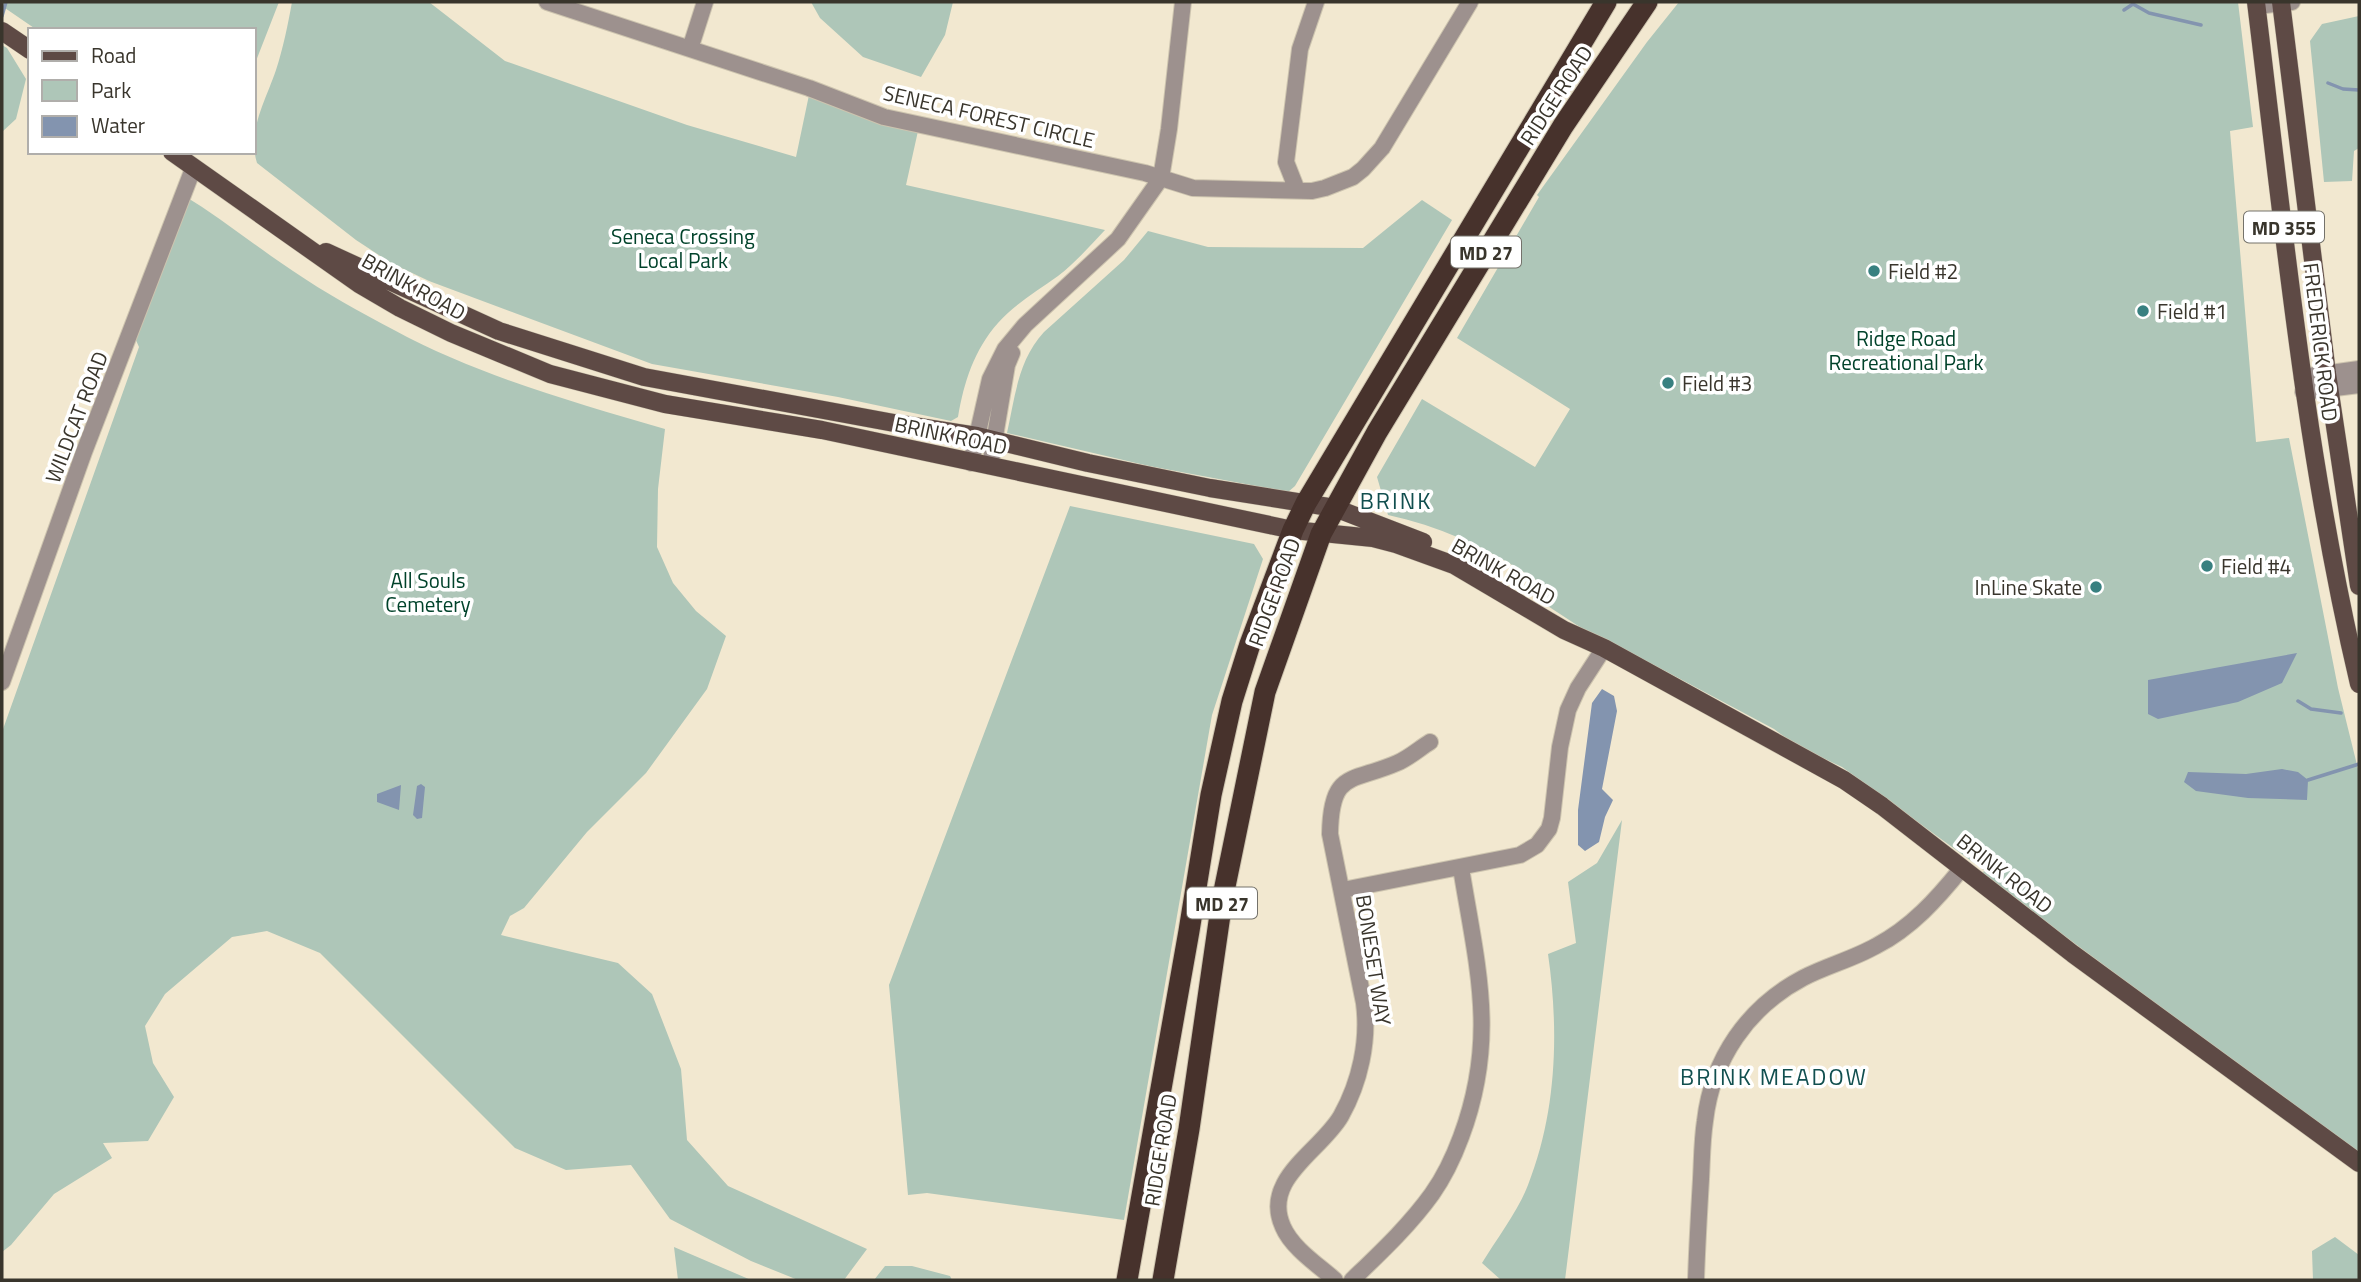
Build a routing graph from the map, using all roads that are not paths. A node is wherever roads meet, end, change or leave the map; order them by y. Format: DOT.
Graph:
graph roads {
  1 [pos="547,2"];
  2 [pos="705,2"];
  3 [pos="1183,2"];
  4 [pos="1315,2"];
  5 [pos="1471,2"];
  6 [pos="1606,2"];
  7 [pos="1647,2"];
  8 [pos="2285,2"];
  9 [pos="2257,4"];
  10 [pos="2,31"];
  11 [pos="28,49"];
  12 [pos="690,49"];
  13 [pos="174,154"];
  14 [pos="193,169"];
  15 [pos="1161,178"];
  16 [pos="1297,190"];
  17 [pos="297,241"];
  18 [pos="2359,369"];
  19 [pos="2328,381"];
  20 [pos="2302,384"];
  21 [pos="2359,385"];
  22 [pos="985,438"];
  23 [pos="971,463"];
  24 [pos="990,466"];
  25 [pos="1306,503"];
  26 [pos="1335,508"];
  27 [pos="1293,530"];
  28 [pos="1321,534"];
  29 [pos="2359,586"];
  30 [pos="1604,648"];
  31 [pos="2,682"];
  32 [pos="2359,684"];
  33 [pos="1430,742"];
  34 [pos="1461,868"];
  35 [pos="1962,868"];
  36 [pos="1343,890"];
  37 [pos="2359,1163"];
  38 [pos="1127,1280"];
  39 [pos="1163,1280"];
  40 [pos="1335,1280"];
  41 [pos="1352,1280"];
  42 [pos="1696,1280"];
  1 -- 12 [label="street, SENECA FOREST CIRCLE"];
  2 -- 12 [label="street"];
  3 -- 15 [label="street"];
  4 -- 16 [label="street"];
  5 -- 16 [label="street, SENECA FOREST CIRCLE"];
  6 -- 25 [label="highway, RIDGE ROAD / MD 27"];
  7 -- 26 [label="highway, RIDGE ROAD / MD 27"];
  8 -- 9 [label="street"];
  8 -- 19 [label="main road, FREDERICK ROAD / MD 355"];
  9 -- 20 [label="main road, FREDERICK ROAD / MD 355"];
  10 -- 11 [label="main road"];
  12 -- 15 [label="street, SENECA FOREST CIRCLE"];
  13 -- 14 [label="main road, BRINK ROAD"];
  14 -- 17 [label="main road, BRINK ROAD"];
  14 -- 31 [label="street, WILDCAT ROAD"];
  15 -- 16 [label="street, SENECA FOREST CIRCLE"];
  15 -- 22 [label="street"];
  17 -- 22 [label="main road, BRINK ROAD"];
  17 -- 23 [label="main road, BRINK ROAD"];
  18 -- 19 [label="street"];
  19 -- 20 [label="street"];
  19 -- 21 [label="street"];
  19 -- 29 [label="main road, FREDERICK ROAD / MD 355"];
  20 -- 32 [label="main road, FREDERICK ROAD / MD 355"];
  22 -- 23 [label="street"];
  22 -- 24 [label="street"];
  22 -- 25 [label="main road, BRINK ROAD"];
  23 -- 24 [label="main road, BRINK ROAD"];
  24 -- 27 [label="main road, BRINK ROAD"];
  25 -- 26 [label="main road, BRINK ROAD"];
  25 -- 27 [label="highway, RIDGE ROAD / MD 27"];
  26 -- 28 [label="highway, RIDGE ROAD / MD 27"];
  26 -- 30 [label="main road, BRINK ROAD"];
  27 -- 28 [label="main road, BRINK ROAD"];
  27 -- 38 [label="highway, RIDGE ROAD / MD 27"];
  28 -- 30 [label="main road, BRINK ROAD"];
  28 -- 39 [label="highway, RIDGE ROAD / MD 27"];
  30 -- 34 [label="street"];
  30 -- 35 [label="main road, BRINK ROAD"];
  33 -- 36 [label="street, BONESET WAY"];
  34 -- 36 [label="street"];
  34 -- 41 [label="street"];
  35 -- 37 [label="main road, BRINK ROAD"];
  35 -- 42 [label="street"];
  36 -- 40 [label="street, BONESET WAY"];
}
